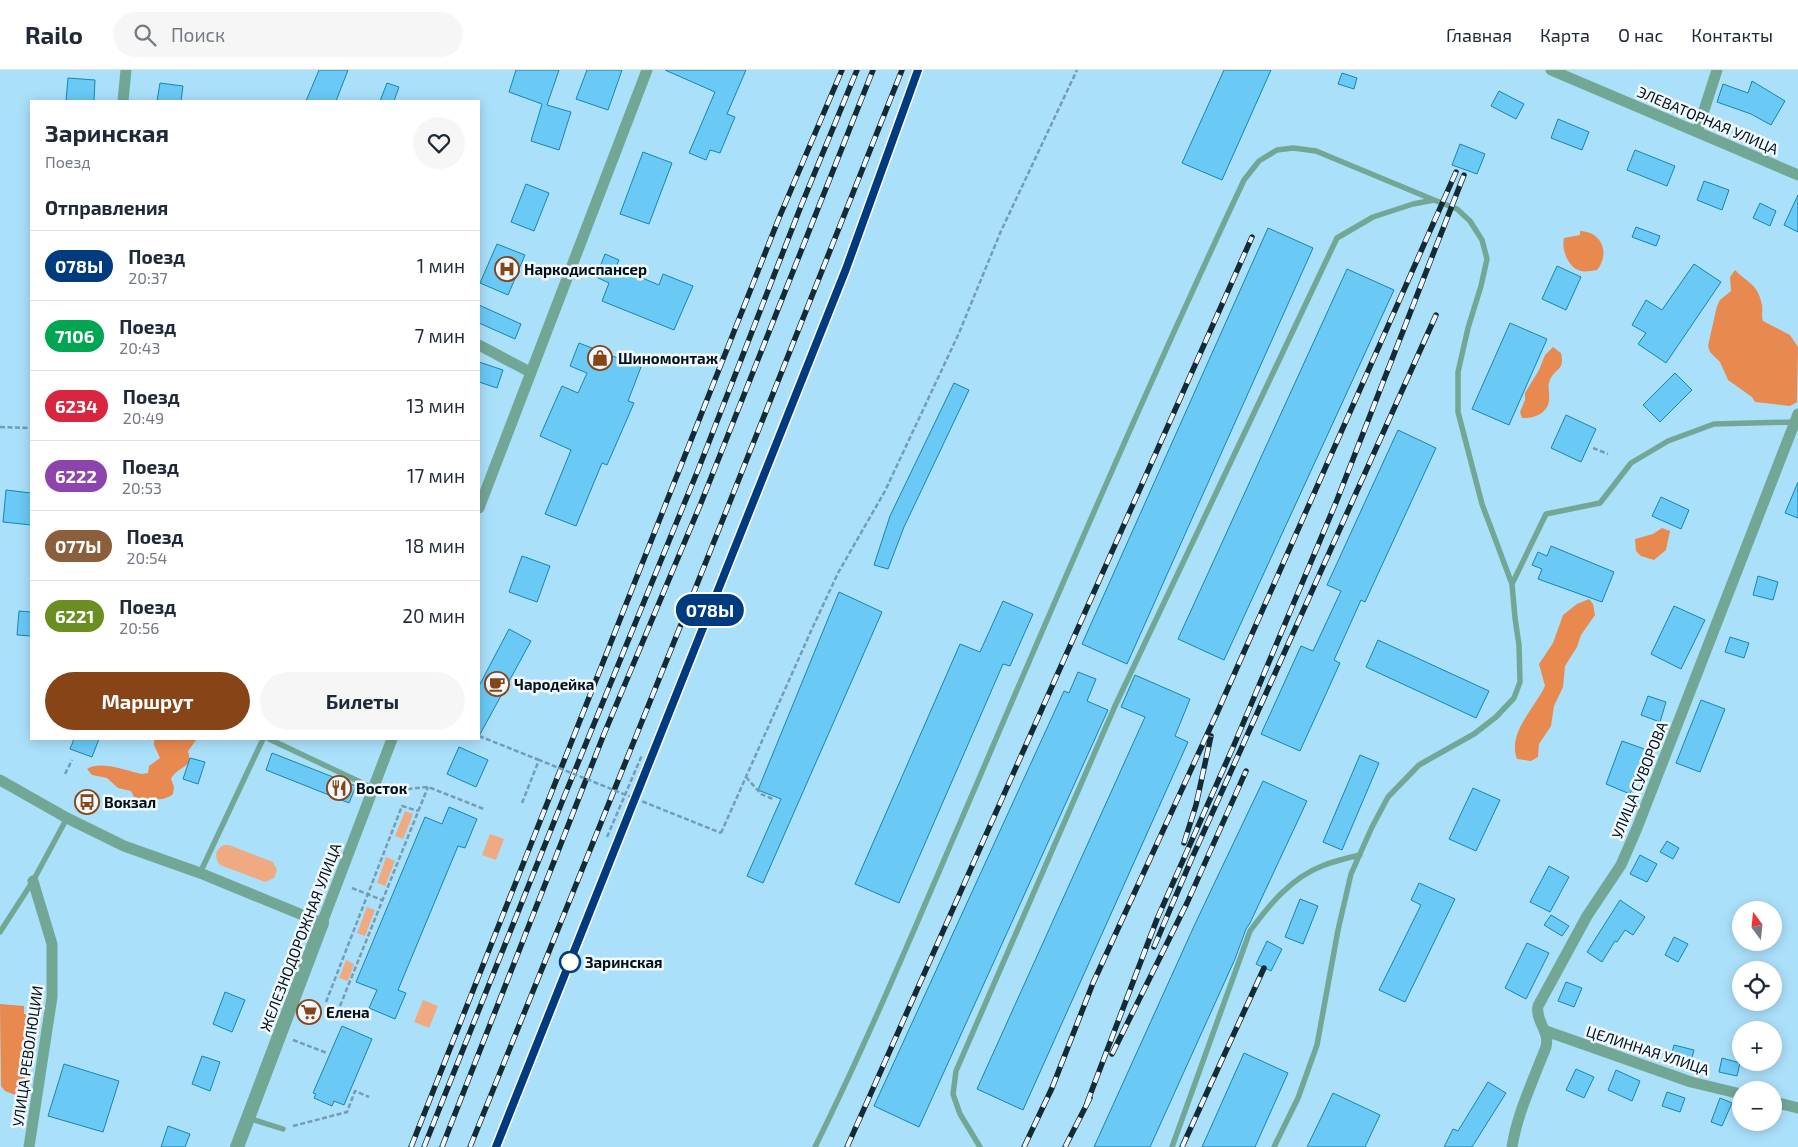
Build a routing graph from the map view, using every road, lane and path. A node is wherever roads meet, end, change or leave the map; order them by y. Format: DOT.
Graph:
graph roads {
  1 [pos="126,70"];
  2 [pos="647,70"];
  3 [pos="1078,70"];
  4 [pos="1551,70"];
  5 [pos="1717,70"];
  6 [pos="123,100"];
  7 [pos="1697,132"];
  8 [pos="1798,174"];
  9 [pos="1434,200"];
  10 [pos="480,346"];
  11 [pos="530,372"];
  12 [pos="1797,420"];
  13 [pos="0,427"];
  14 [pos="30,428"];
  15 [pos="1593,448"];
  16 [pos="1608,454"];
  17 [pos="480,505"];
  18 [pos="1512,584"];
  19 [pos="480,736"];
  20 [pos="263,740"];
  21 [pos="271,740"];
  22 [pos="392,740"];
  23 [pos="642,754"];
  24 [pos="72,760"];
  25 [pos="539,760"];
  26 [pos="66,774"];
  27 [pos="745,778"];
  28 [pos="0,780"];
  29 [pos="428,787"];
  30 [pos="373,788"];
  31 [pos="625,794"];
  32 [pos="773,799"];
  33 [pos="522,803"];
  34 [pos="484,809"];
  35 [pos="418,811"];
  36 [pos="67,818"];
  37 [pos="607,837"];
  38 [pos="1360,855"];
  39 [pos="200,873"];
  40 [pos="34,881"];
  41 [pos="352,888"];
  42 [pos="368,894"];
  43 [pos="382,900"];
  44 [pos="322,923"];
  45 [pos="0,932"];
  46 [pos="326,1002"];
  47 [pos="340,1006"];
  48 [pos="1546,1031"];
  49 [pos="280,1036"];
  50 [pos="327,1053"];
  51 [pos="1732,1092"];
  52 [pos="369,1098"];
  53 [pos="1782,1104"];
  54 [pos="1798,1108"];
  55 [pos="248,1118"];
  56 [pos="283,1129"];
  57 [pos="29,1147"];
  58 [pos="237,1147"];
  59 [pos="815,1147"];
  60 [pos="980,1147"];
  61 [pos="1172,1147"];
  62 [pos="1274,1147"];
  63 [pos="1512,1147"];
  1 -- 6 [label="street"];
  2 -- 11 [label="street"];
  3 -- 27 [label="path"];
  4 -- 7 [label="street, ЭЛЕВАТОРНАЯ УЛИЦА"];
  5 -- 7 [label="street"];
  7 -- 8 [label="street, ЭЛЕВАТОРНАЯ УЛИЦА"];
  9 -- 18 [label="lane"];
  9 -- 59 [label="lane"];
  9 -- 60 [label="lane"];
  10 -- 11 [label="street"];
  11 -- 17 [label="street"];
  12 -- 18 [label="lane"];
  12 -- 48 [label="street, УЛИЦА СУВОРОВА"];
  13 -- 14 [label="path"];
  15 -- 16 [label="path"];
  18 -- 38 [label="lane"];
  19 -- 25 [label="path"];
  20 -- 39 [label="lane"];
  21 -- 30 [label="lane"];
  22 -- 30 [label="street, ЖЕЛЕЗНОДОРОЖНАЯ УЛИЦА"];
  23 -- 31 [label="path"];
  24 -- 26 [label="path"];
  25 -- 31 [label="path, bridge"];
  25 -- 33 [label="path, bridge"];
  27 -- 31 [label="path, bridge"];
  27 -- 32 [label="path"];
  28 -- 36 [label="street"];
  29 -- 30 [label="path"];
  29 -- 34 [label="path"];
  29 -- 35 [label="path"];
  30 -- 44 [label="street, ЖЕЛЕЗНОДОРОЖНАЯ УЛИЦА"];
  31 -- 37 [label="path"];
  35 -- 42 [label="path"];
  35 -- 43 [label="path"];
  36 -- 39 [label="street"];
  36 -- 40 [label="lane"];
  38 -- 61 [label="lane"];
  38 -- 62 [label="lane"];
  39 -- 44 [label="street"];
  40 -- 45 [label="lane"];
  40 -- 57 [label="street, УЛИЦА РЕВОЛЮЦИИ"];
  41 -- 42 [label="path"];
  42 -- 43 [label="path"];
  42 -- 46 [label="path"];
  43 -- 47 [label="path"];
  44 -- 49 [label="street, ЖЕЛЕЗНОДОРОЖНАЯ УЛИЦА"];
  48 -- 51 [label="street, ЦЕЛИННАЯ УЛИЦА"];
  48 -- 63 [label="street, УЛИЦА СУВОРОВА"];
  49 -- 50 [label="path"];
  49 -- 55 [label="street, ЖЕЛЕЗНОДОРОЖНАЯ УЛИЦА"];
  52 -- 56 [label="path"];
  53 -- 54 [label="street"];
  55 -- 56 [label="lane"];
  55 -- 58 [label="street, ЖЕЛЕЗНОДОРОЖНАЯ УЛИЦА"];
}
